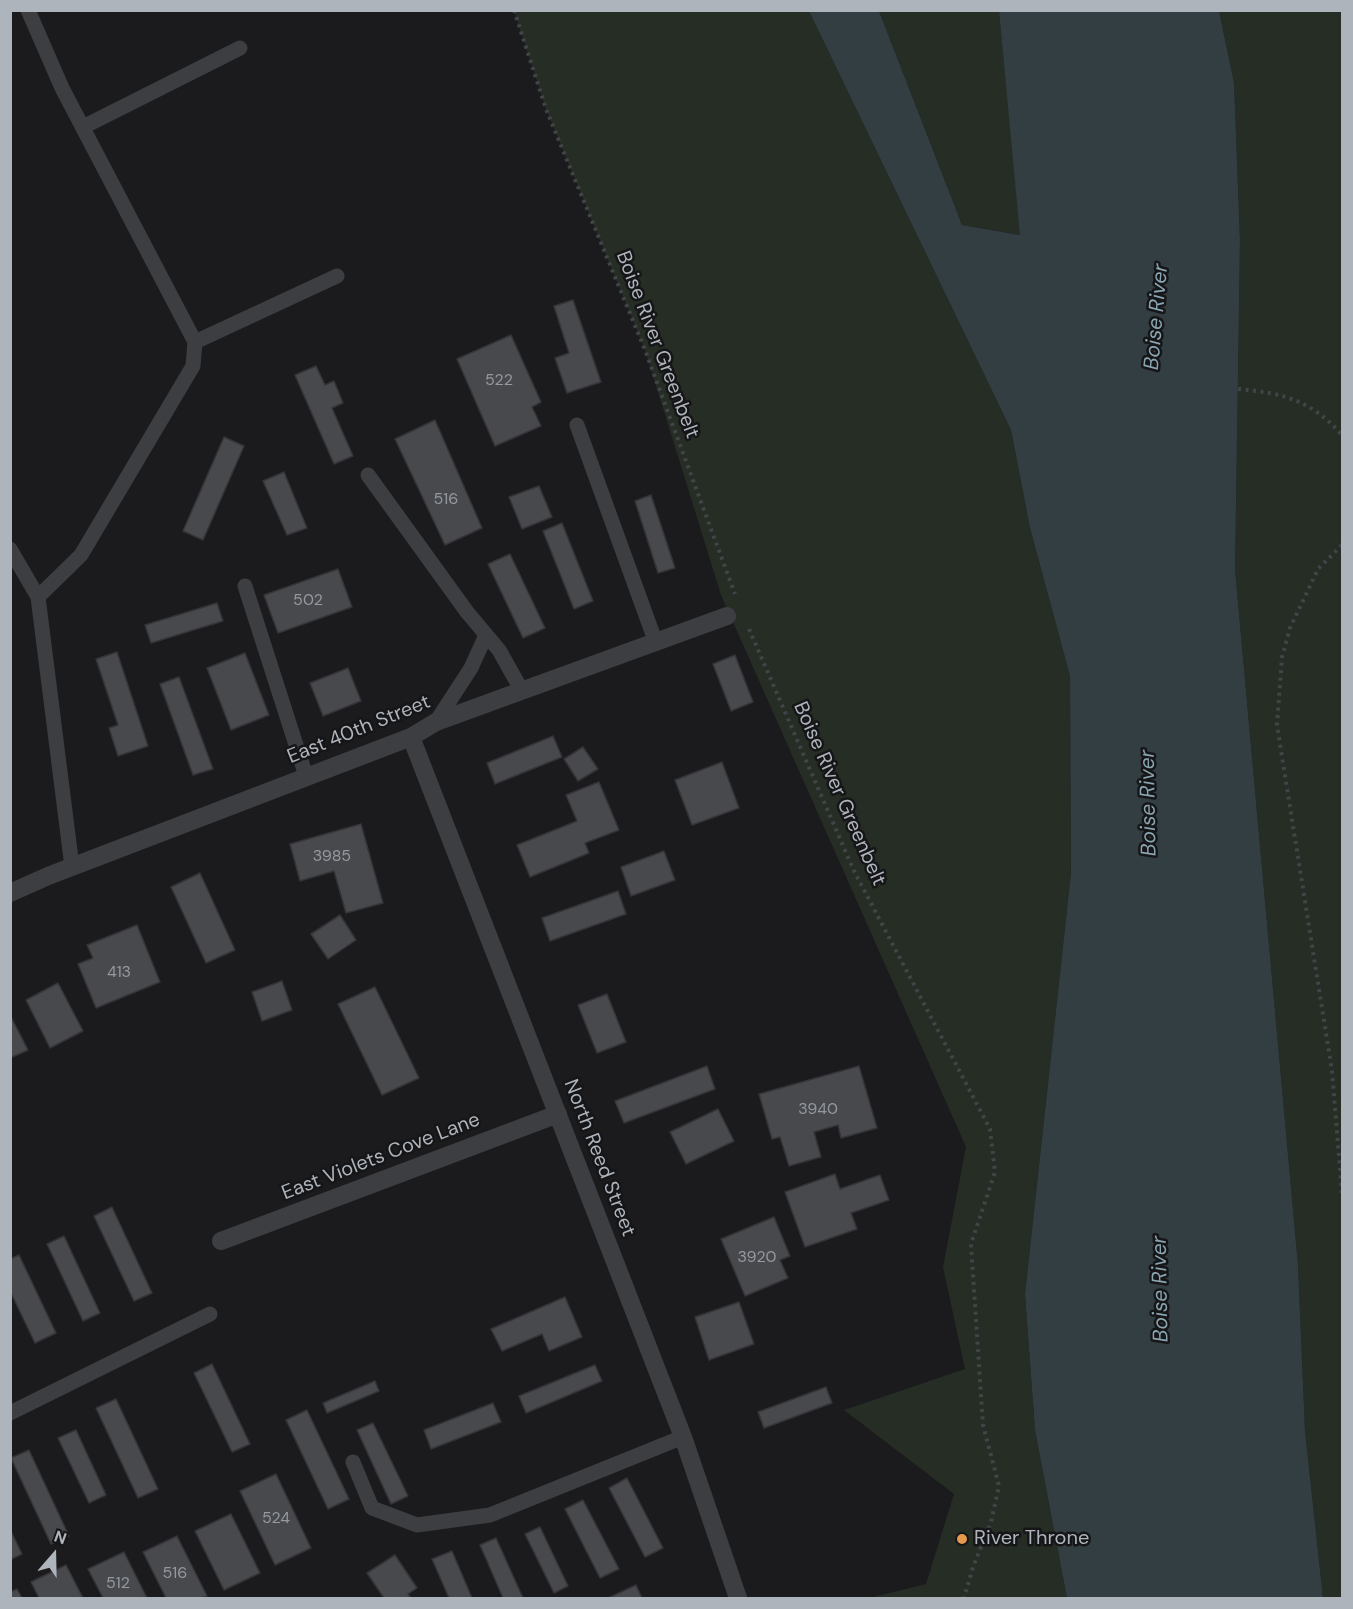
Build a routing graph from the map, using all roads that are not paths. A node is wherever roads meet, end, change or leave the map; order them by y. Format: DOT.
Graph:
graph roads {
  1 [pos="28,10"];
  2 [pos="240,48"];
  3 [pos="83,127"];
  4 [pos="337,276"];
  5 [pos="195,342"];
  6 [pos="577,425"];
  7 [pos="368,475"];
  8 [pos="10,549"];
  9 [pos="245,586"];
  10 [pos="38,597"];
  11 [pos="727,616"];
  12 [pos="486,635"];
  13 [pos="656,643"];
  14 [pos="522,691"];
  15 [pos="436,722"];
  16 [pos="411,737"];
  17 [pos="306,776"];
  18 [pos="72,867"];
  19 [pos="10,893"];
  20 [pos="558,1114"];
  21 [pos="221,1242"];
  22 [pos="210,1314"];
  23 [pos="10,1413"];
  24 [pos="683,1437"];
  25 [pos="353,1462"];
  26 [pos="738,1599"];
  1 -- 3 [label="lane"];
  2 -- 3 [label="lane"];
  3 -- 5 [label="lane"];
  4 -- 5 [label="lane"];
  5 -- 10 [label="lane"];
  6 -- 13 [label="lane"];
  7 -- 12 [label="lane"];
  8 -- 10 [label="lane"];
  9 -- 17 [label="lane"];
  10 -- 18 [label="lane"];
  11 -- 13 [label="street, East 40th Street"];
  12 -- 14 [label="lane"];
  12 -- 15 [label="lane"];
  13 -- 14 [label="street, East 40th Street"];
  14 -- 15 [label="street, East 40th Street"];
  15 -- 16 [label="street, East 40th Street"];
  16 -- 17 [label="street, East 40th Street"];
  16 -- 20 [label="street, North Reed Street"];
  17 -- 18 [label="street, East 40th Street"];
  18 -- 19 [label="street, East 40th Street"];
  20 -- 21 [label="street, East Violets Cove Lane"];
  20 -- 24 [label="street, North Reed Street"];
  22 -- 23 [label="lane"];
  24 -- 25 [label="lane"];
  24 -- 26 [label="street, North Reed Street"];
}
